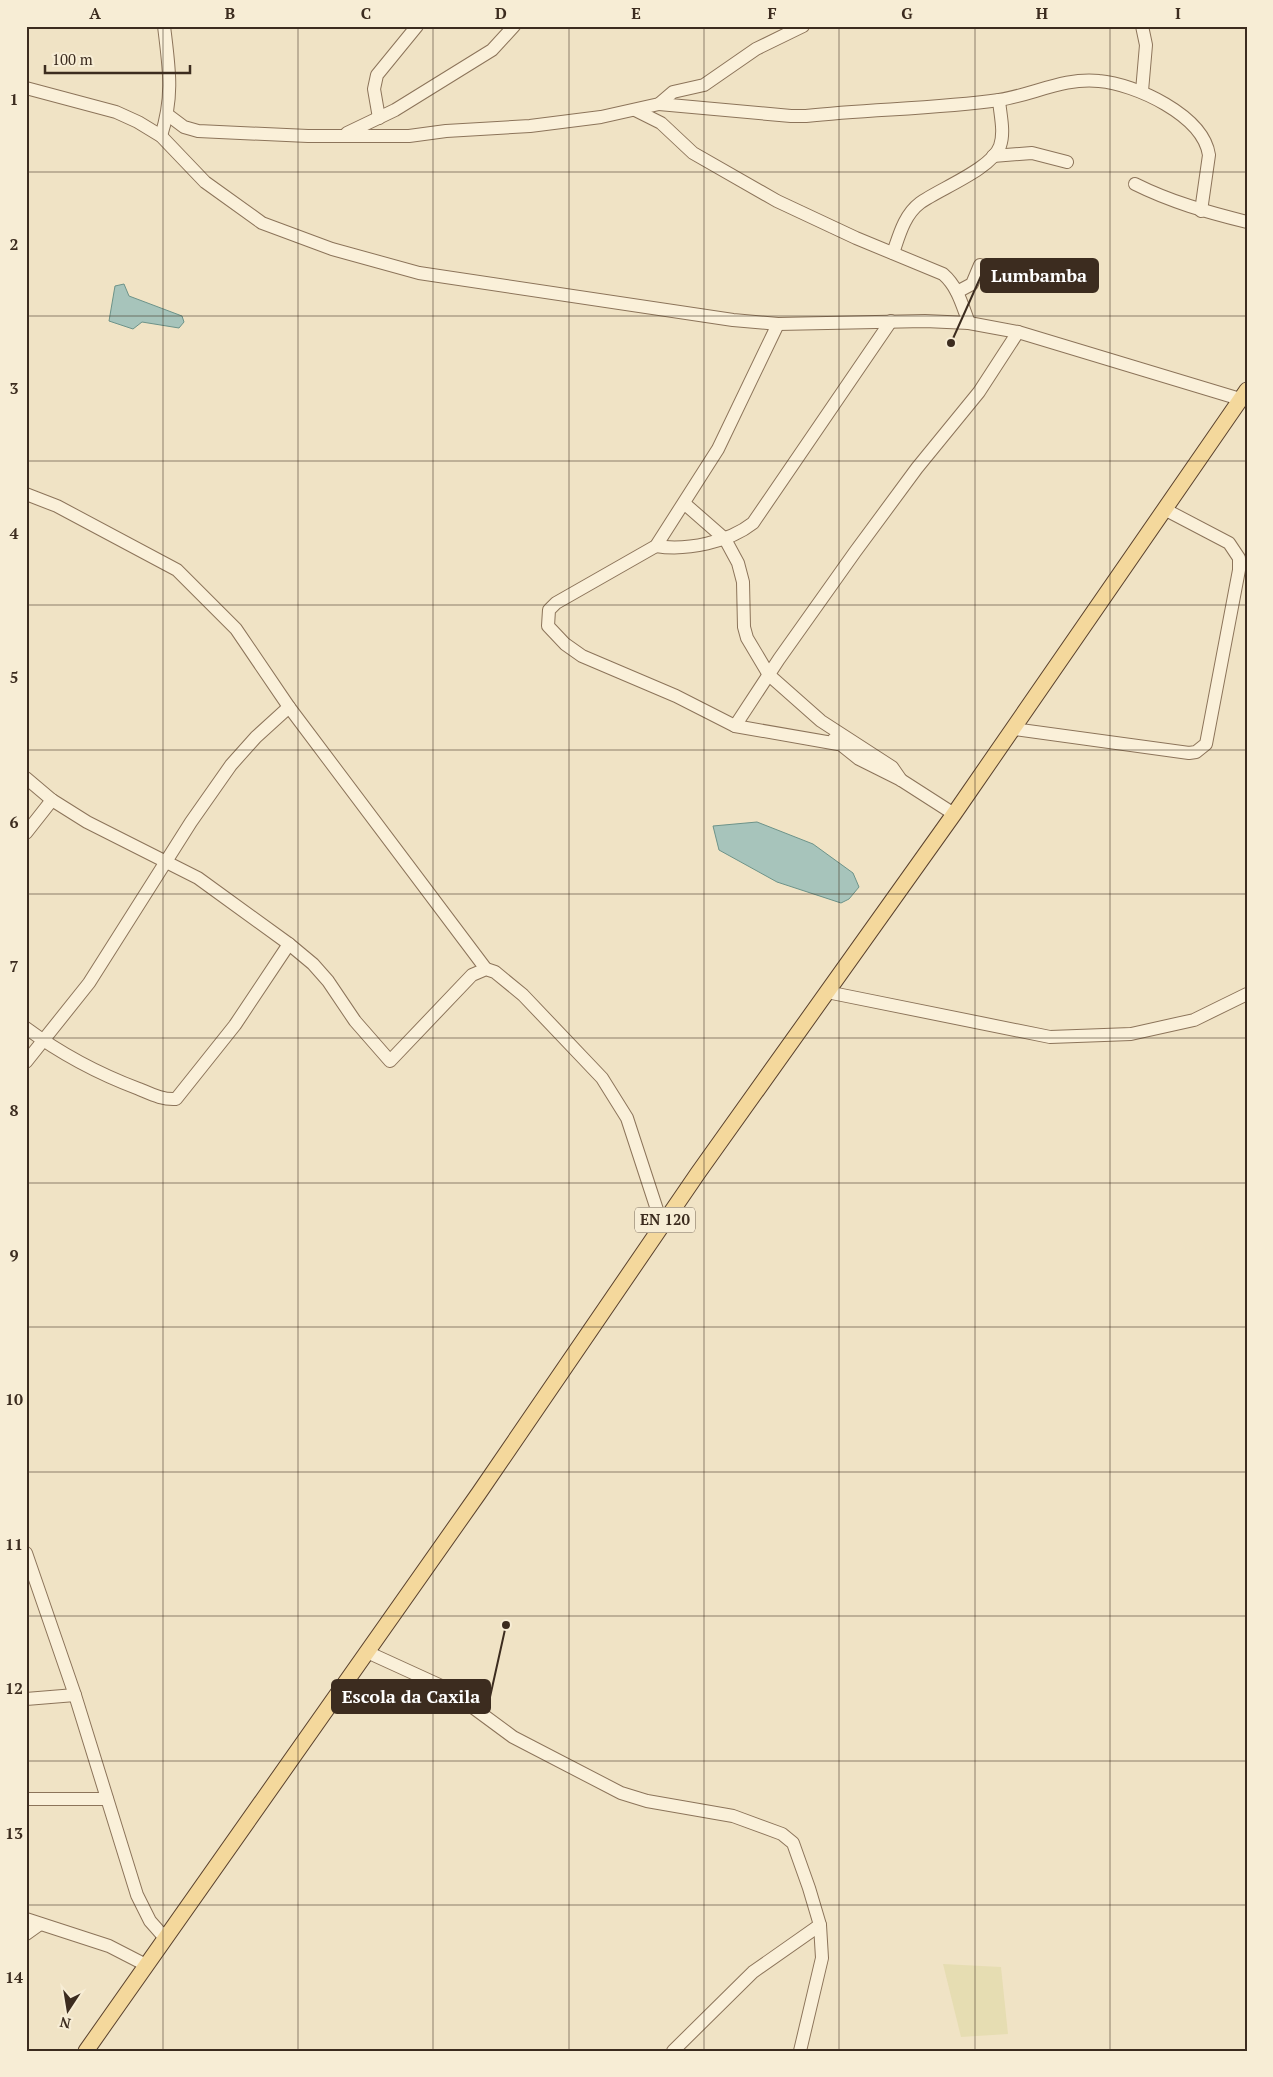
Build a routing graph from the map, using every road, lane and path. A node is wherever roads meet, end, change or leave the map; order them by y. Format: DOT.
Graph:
graph roads {
  1 [pos="164,26"];
  2 [pos="417,26"];
  3 [pos="803,26"];
  4 [pos="1142,26"];
  5 [pos="507,29"];
  6 [pos="26,88"];
  7 [pos="1142,91"];
  8 [pos="999,100"];
  9 [pos="659,104"];
  10 [pos="635,110"];
  11 [pos="168,115"];
  12 [pos="379,118"];
  13 [pos="344,134"];
  14 [pos="161,136"];
  15 [pos="993,156"];
  16 [pos="1067,162"];
  17 [pos="1135,184"];
  18 [pos="1201,211"];
  19 [pos="1247,222"];
  20 [pos="893,253"];
  21 [pos="980,264"];
  22 [pos="957,292"];
  23 [pos="891,321"];
  24 [pos="969,323"];
  25 [pos="778,324"];
  26 [pos="1018,332"];
  27 [pos="1243,395"];
  28 [pos="26,494"];
  29 [pos="684,504"];
  30 [pos="1166,510"];
  31 [pos="725,539"];
  32 [pos="656,546"];
  33 [pos="769,674"];
  34 [pos="289,707"];
  35 [pos="821,721"];
  36 [pos="735,726"];
  37 [pos="1014,729"];
  38 [pos="838,744"];
  39 [pos="26,778"];
  40 [pos="902,780"];
  41 [pos="52,800"];
  42 [pos="954,814"];
  43 [pos="26,833"];
  44 [pos="165,862"];
  45 [pos="289,944"];
  46 [pos="486,969"];
  47 [pos="827,992"];
  48 [pos="1247,994"];
  49 [pos="26,1028"];
  50 [pos="43,1041"];
  51 [pos="26,1062"];
  52 [pos="662,1225"];
  53 [pos="26,1553"];
  54 [pos="367,1652"];
  55 [pos="75,1695"];
  56 [pos="26,1699"];
  57 [pos="26,1799"];
  58 [pos="107,1799"];
  59 [pos="26,1919"];
  60 [pos="40,1924"];
  61 [pos="820,1925"];
  62 [pos="26,1934"];
  63 [pos="164,1938"];
  64 [pos="146,1965"];
  65 [pos="86,2051"];
  66 [pos="673,2051"];
  67 [pos="800,2051"];
  1 -- 11 [label="street"];
  2 -- 12 [label="street"];
  3 -- 9 [label="street"];
  4 -- 7 [label="street"];
  5 -- 12 [label="street"];
  6 -- 14 [label="street"];
  7 -- 8 [label="street"];
  7 -- 18 [label="street"];
  8 -- 9 [label="street"];
  8 -- 15 [label="street"];
  9 -- 10 [label="street"];
  10 -- 13 [label="street"];
  10 -- 20 [label="street"];
  11 -- 13 [label="street"];
  11 -- 14 [label="street"];
  12 -- 13 [label="street"];
  14 -- 25 [label="street"];
  15 -- 16 [label="street"];
  15 -- 20 [label="street"];
  17 -- 18 [label="street"];
  18 -- 19 [label="street"];
  20 -- 22 [label="street"];
  21 -- 22 [label="street"];
  22 -- 24 [label="street"];
  23 -- 24 [label="street"];
  23 -- 25 [label="street"];
  23 -- 31 [label="street"];
  24 -- 26 [label="street"];
  25 -- 29 [label="street"];
  26 -- 27 [label="street"];
  26 -- 33 [label="street"];
  27 -- 30 [label="main road, EN 120"];
  28 -- 34 [label="street"];
  29 -- 31 [label="street"];
  29 -- 32 [label="street"];
  30 -- 37 [label="main road, EN 120"];
  30 -- 37 [label="street"];
  31 -- 32 [label="street"];
  31 -- 33 [label="street"];
  32 -- 36 [label="street"];
  33 -- 35 [label="street"];
  33 -- 36 [label="street"];
  34 -- 44 [label="street"];
  34 -- 46 [label="street"];
  35 -- 38 [label="street"];
  35 -- 40 [label="street"];
  36 -- 38 [label="street"];
  37 -- 42 [label="main road, EN 120"];
  38 -- 40 [label="street"];
  39 -- 41 [label="street"];
  40 -- 42 [label="street"];
  41 -- 43 [label="street"];
  41 -- 44 [label="street"];
  42 -- 47 [label="main road, EN 120"];
  44 -- 45 [label="street"];
  44 -- 50 [label="street"];
  45 -- 46 [label="street"];
  45 -- 50 [label="street"];
  46 -- 52 [label="street"];
  47 -- 48 [label="street"];
  47 -- 52 [label="main road, EN 120"];
  49 -- 50 [label="street"];
  50 -- 51 [label="street"];
  52 -- 54 [label="main road, EN 120"];
  53 -- 55 [label="street"];
  54 -- 61 [label="street"];
  54 -- 63 [label="main road, EN 120"];
  55 -- 56 [label="street"];
  55 -- 58 [label="street"];
  57 -- 58 [label="street"];
  58 -- 63 [label="street"];
  59 -- 60 [label="street"];
  60 -- 62 [label="street"];
  60 -- 64 [label="street"];
  61 -- 66 [label="street"];
  61 -- 67 [label="street"];
  63 -- 64 [label="main road, EN 120"];
  64 -- 65 [label="main road, EN 120"];
}
